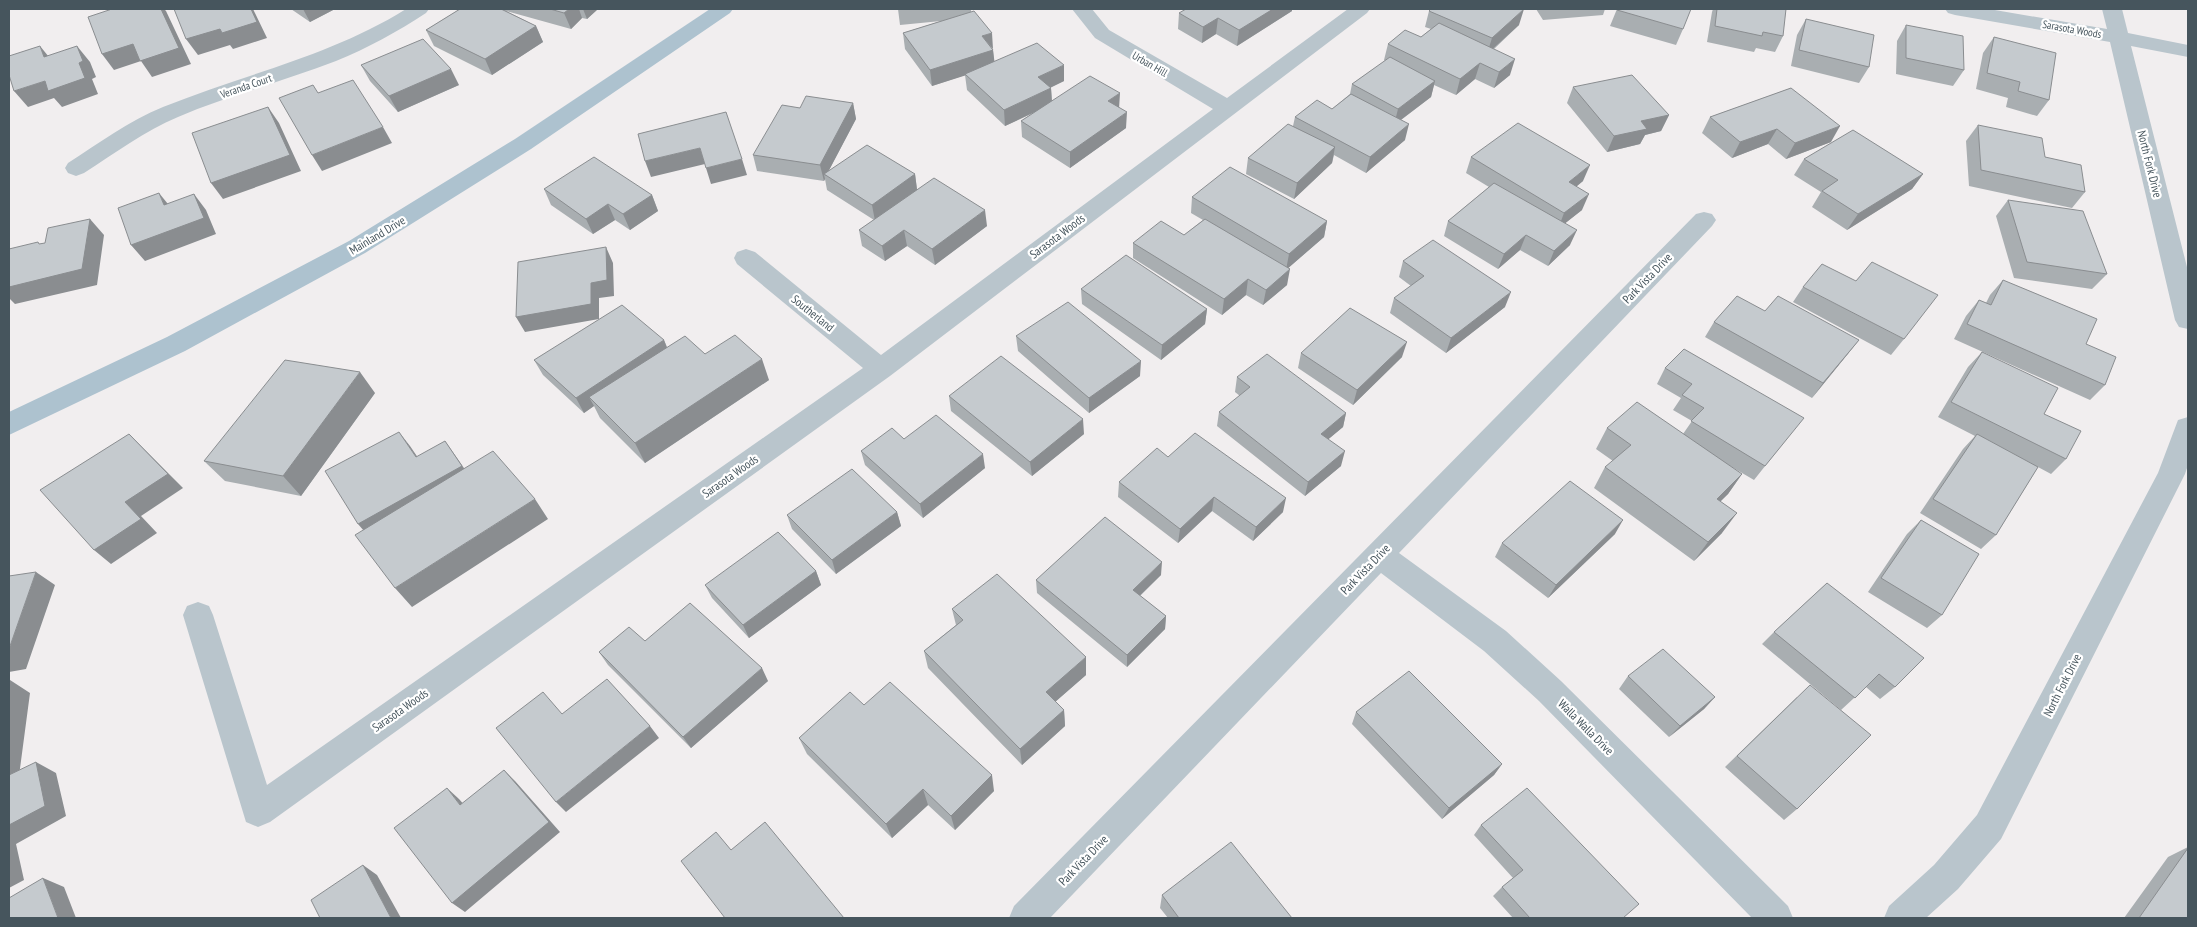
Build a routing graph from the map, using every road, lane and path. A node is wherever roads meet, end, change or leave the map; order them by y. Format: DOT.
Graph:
graph roads {
  1 [pos="419,9"];
  2 [pos="724,9"];
  3 [pos="1082,9"];
  4 [pos="1360,9"];
  5 [pos="1955,9"];
  6 [pos="2112,9"];
  7 [pos="2119,37"];
  8 [pos="2188,51"];
  9 [pos="1228,108"];
  10 [pos="76,168"];
  11 [pos="1704,220"];
  12 [pos="746,258"];
  13 [pos="2187,312"];
  14 [pos="881,368"];
  15 [pos="9,424"];
  16 [pos="2188,428"];
  17 [pos="1379,555"];
  18 [pos="198,615"];
  19 [pos="1026,918"];
  20 [pos="1776,918"];
  21 [pos="1901,918"];
  1 -- 10 [label="street, Veranda Court"];
  2 -- 15 [label="main road, Mainland Drive"];
  3 -- 9 [label="street, Urban Hill"];
  4 -- 9 [label="street, Sarasota Woods"];
  5 -- 7 [label="street, Sarasota Woods"];
  6 -- 7 [label="street, North Fork Drive"];
  7 -- 8 [label="street, Sarasota Woods"];
  7 -- 13 [label="street, North Fork Drive"];
  9 -- 14 [label="street, Sarasota Woods"];
  11 -- 17 [label="street, Park Vista Drive"];
  12 -- 14 [label="street, Southerland"];
  14 -- 18 [label="street, Sarasota Woods"];
  16 -- 21 [label="street, North Fork Drive"];
  17 -- 19 [label="street, Park Vista Drive"];
  17 -- 20 [label="street, Walla Walla Drive"];
}
